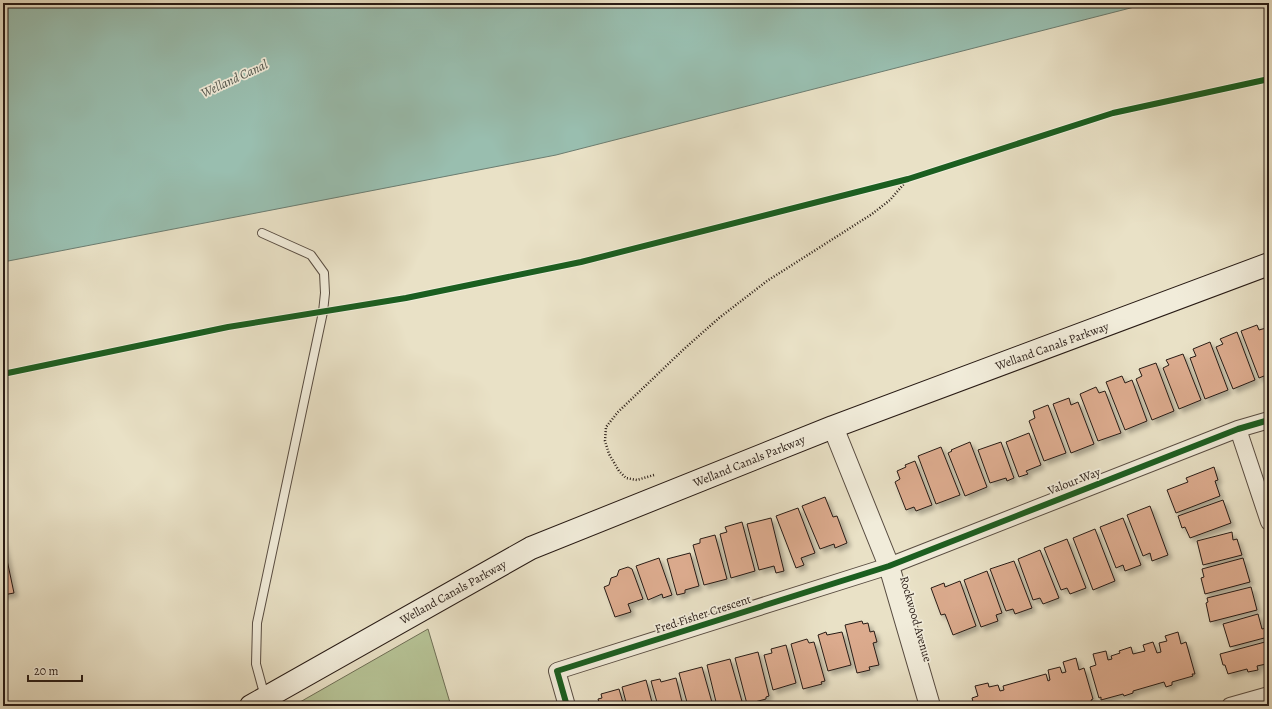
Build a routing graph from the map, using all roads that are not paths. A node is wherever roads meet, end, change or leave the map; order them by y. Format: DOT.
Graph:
graph roads {
  1 [pos="262,233"];
  2 [pos="1269,264"];
  3 [pos="1269,420"];
  4 [pos="833,427"];
  5 [pos="1238,429"];
  6 [pos="1269,522"];
  7 [pos="889,566"];
  8 [pos="1269,695"];
  9 [pos="258,702"];
  10 [pos="567,706"];
  11 [pos="930,706"];
  12 [pos="1230,706"];
  1 -- 9 [label="lane"];
  2 -- 4 [label="main road, Welland Canals Parkway"];
  3 -- 5 [label="street, Valour Way"];
  4 -- 7 [label="street, Rockwood Avenue"];
  4 -- 9 [label="main road, Welland Canals Parkway"];
  5 -- 6 [label="street"];
  5 -- 7 [label="street, Valour Way"];
  7 -- 10 [label="street, Fred Fisher Crescent"];
  7 -- 11 [label="street, Rockwood Avenue"];
  8 -- 12 [label="street"];
}
